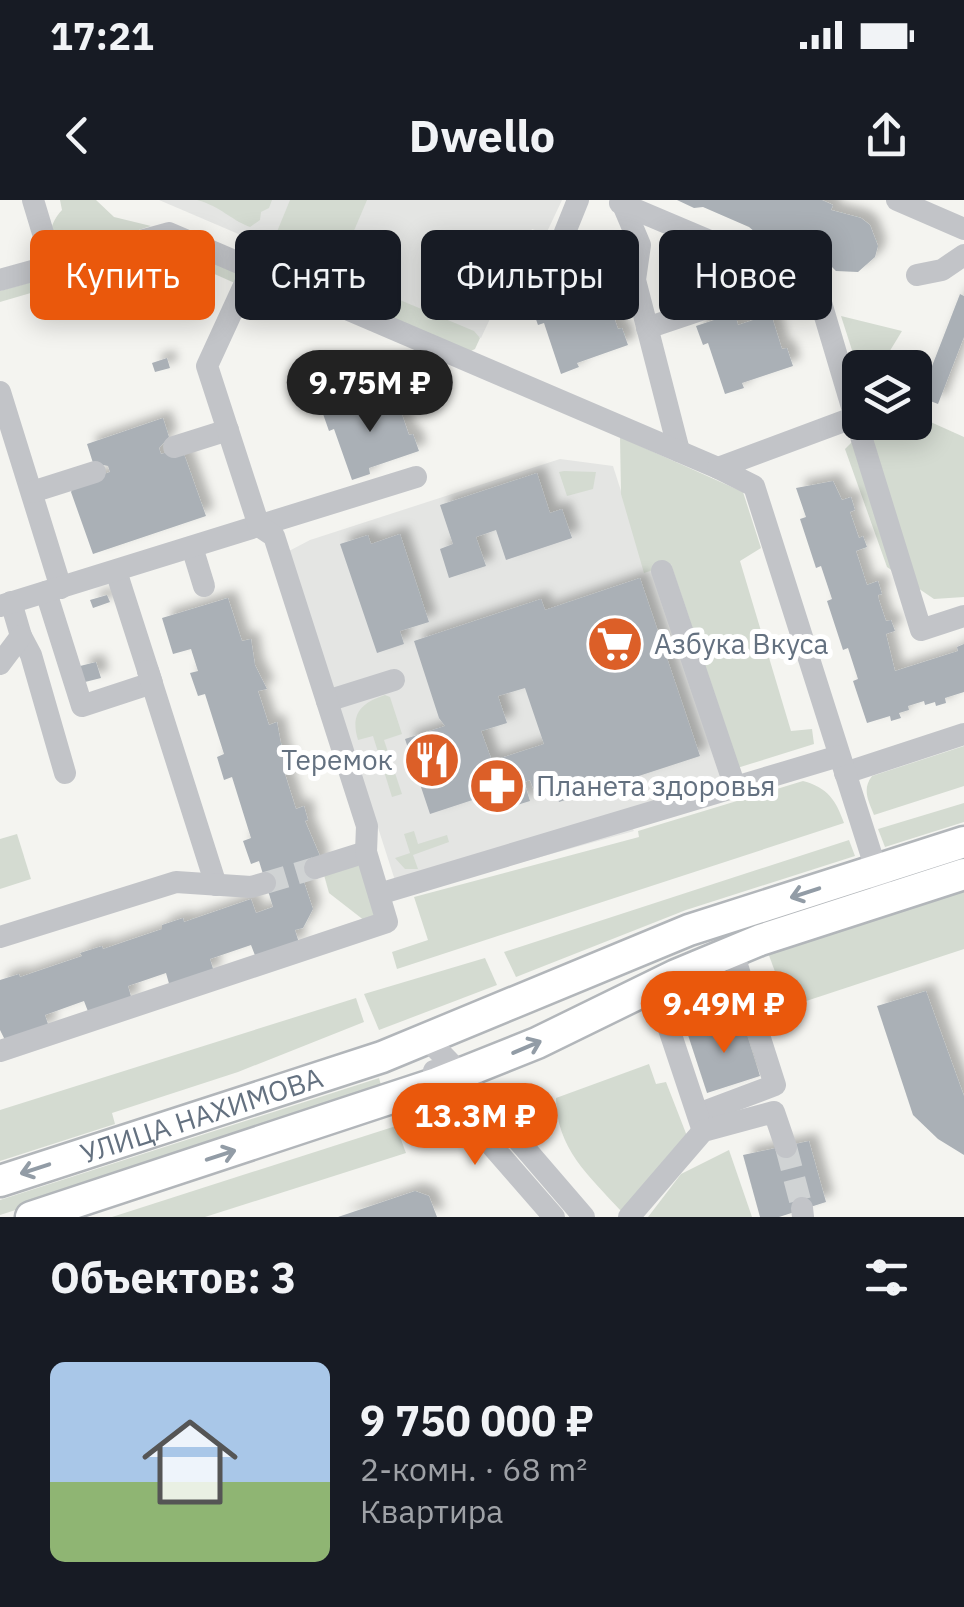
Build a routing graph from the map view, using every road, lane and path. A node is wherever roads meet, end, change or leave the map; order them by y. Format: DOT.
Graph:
graph roads {
  1 [pos="32,200"];
  2 [pos="578,200"];
  3 [pos="897,200"];
  4 [pos="620,202"];
  5 [pos="661,220"];
  6 [pos="964,229"];
  7 [pos="42,230"];
  8 [pos="565,230"];
  9 [pos="684,230"];
  10 [pos="640,245"];
  11 [pos="639,252"];
  12 [pos="964,255"];
  13 [pos="30,270"];
  14 [pos="917,275"];
  15 [pos="0,280"];
  16 [pos="639,295"];
  17 [pos="235,305"];
  18 [pos="373,320"];
  19 [pos="672,320"];
  20 [pos="826,320"];
  21 [pos="648,328"];
  22 [pos="842,373"];
  23 [pos="0,392"];
  24 [pos="842,422"];
  25 [pos="228,430"];
  26 [pos="862,440"];
  27 [pos="174,447"];
  28 [pos="679,451"];
  29 [pos="758,453"];
  30 [pos="11,461"];
  31 [pos="718,468"];
  32 [pos="96,472"];
  33 [pos="416,477"];
  34 [pos="754,486"];
  35 [pos="32,492"];
  36 [pos="259,526"];
  37 [pos="192,548"];
  38 [pos="662,571"];
  39 [pos="116,572"];
  40 [pos="204,586"];
  41 [pos="54,590"];
  42 [pos="6,604"];
  43 [pos="964,616"];
  44 [pos="21,636"];
  45 [pos="0,664"];
  46 [pos="394,680"];
  47 [pos="152,683"];
  48 [pos="327,702"];
  49 [pos="964,734"];
  50 [pos="842,764"];
  51 [pos="65,773"];
  52 [pos="735,787"];
  53 [pos="964,842"];
  54 [pos="366,852"];
  55 [pos="315,868"];
  56 [pos="876,870"];
  57 [pos="964,874"];
  58 [pos="265,883"];
  59 [pos="216,885"];
  60 [pos="379,894"];
  61 [pos="887,900"];
  62 [pos="0,938"];
  63 [pos="734,952"];
  64 [pos="749,1004"];
  65 [pos="426,1038"];
  66 [pos="0,1052"];
  67 [pos="449,1078"];
  68 [pos="700,1122"];
  69 [pos="786,1147"];
  70 [pos="0,1180"];
  71 [pos="31,1217"];
  72 [pos="554,1217"];
  73 [pos="584,1217"];
  74 [pos="628,1217"];
  1 -- 7 [label="street"];
  2 -- 8 [label="street"];
  3 -- 6 [label="street"];
  4 -- 5 [label="street"];
  4 -- 10 [label="street"];
  5 -- 9 [label="street"];
  5 -- 10 [label="street"];
  10 -- 11 [label="street"];
  12 -- 14 [label="street"];
  13 -- 15 [label="street"];
  16 -- 21 [label="street"];
  17 -- 25 [label="street"];
  18 -- 28 [label="street"];
  19 -- 21 [label="street"];
  20 -- 22 [label="street"];
  21 -- 28 [label="street"];
  23 -- 30 [label="street"];
  24 -- 29 [label="street"];
  25 -- 27 [label="street"];
  25 -- 36 [label="street"];
  26 -- 43 [label="street"];
  28 -- 31 [label="street"];
  29 -- 31 [label="street"];
  29 -- 34 [label="street"];
  30 -- 35 [label="street"];
  31 -- 34 [label="street"];
  32 -- 35 [label="street"];
  33 -- 36 [label="street"];
  34 -- 50 [label="street"];
  35 -- 41 [label="street"];
  36 -- 37 [label="street"];
  36 -- 48 [label="street"];
  37 -- 39 [label="street"];
  37 -- 40 [label="street"];
  38 -- 52 [label="street"];
  39 -- 41 [label="street"];
  39 -- 47 [label="street"];
  41 -- 42 [label="street"];
  41 -- 47 [label="street"];
  42 -- 44 [label="street"];
  44 -- 45 [label="street"];
  44 -- 51 [label="street"];
  46 -- 48 [label="street"];
  47 -- 59 [label="street"];
  48 -- 54 [label="street"];
  49 -- 50 [label="street"];
  50 -- 52 [label="street"];
  50 -- 56 [label="street"];
  52 -- 60 [label="street"];
  53 -- 56 [label="main road, УЛИЦА НАХИМОВА"];
  54 -- 55 [label="street"];
  54 -- 60 [label="street"];
  56 -- 61 [label="street"];
  56 -- 65 [label="main road, УЛИЦА НАХИМОВА, one-way"];
  57 -- 61 [label="main road, УЛИЦА НАХИМОВА"];
  58 -- 59 [label="street"];
  59 -- 62 [label="street"];
  60 -- 66 [label="street"];
  61 -- 63 [label="main road, УЛИЦА НАХИМОВА"];
  63 -- 64 [label="street"];
  67 -- 63 [label="main road, УЛИЦА НАХИМОВА, one-way"];
  64 -- 68 [label="street"];
  64 -- 68 [label="street"];
  65 -- 67 [label="street"];
  65 -- 70 [label="main road, УЛИЦА НАХИМОВА, one-way"];
  71 -- 67 [label="main road, УЛИЦА НАХИМОВА, one-way"];
  67 -- 72 [label="street"];
  67 -- 73 [label="street"];
  68 -- 69 [label="street"];
  68 -- 74 [label="street"];
}
